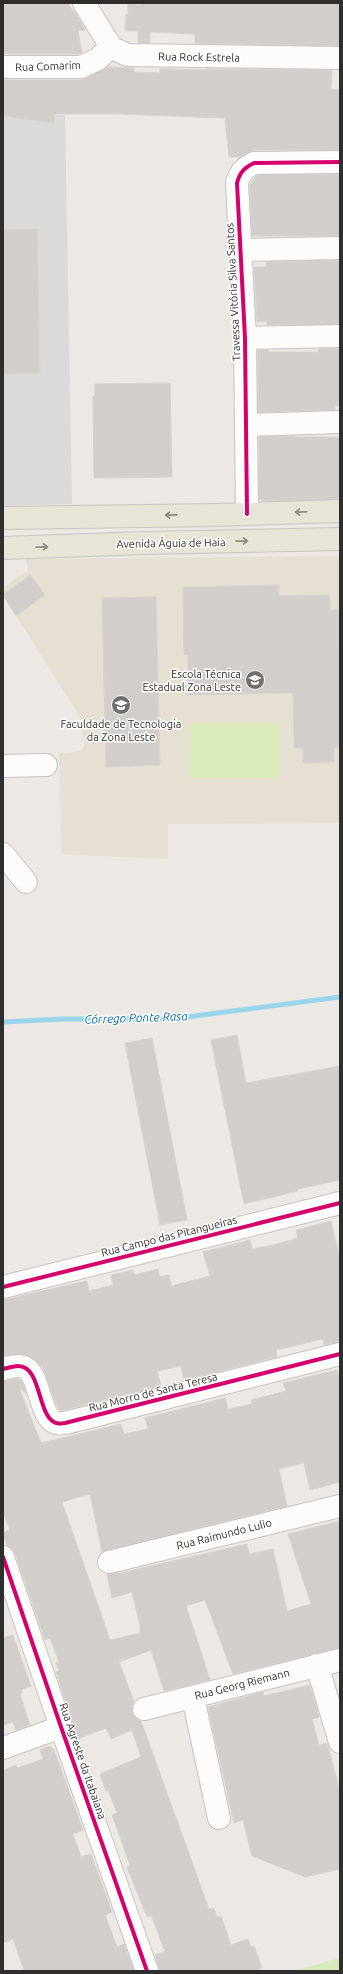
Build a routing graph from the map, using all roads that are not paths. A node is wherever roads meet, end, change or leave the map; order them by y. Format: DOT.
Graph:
graph roads {
  1 [pos="84,3"];
  2 [pos="111,47"];
  3 [pos="340,58"];
  4 [pos="3,67"];
  5 [pos="340,162"];
  6 [pos="340,248"];
  7 [pos="240,250"];
  8 [pos="340,336"];
  9 [pos="245,338"];
  10 [pos="340,422"];
  11 [pos="246,425"];
  12 [pos="340,511"];
  13 [pos="247,514"];
  14 [pos="3,518"];
  15 [pos="340,539"];
  16 [pos="3,548"];
  17 [pos="46,765"];
  18 [pos="3,766"];
  19 [pos="3,854"];
  20 [pos="26,882"];
  21 [pos="340,1203"];
  22 [pos="3,1287"];
  23 [pos="340,1354"];
  24 [pos="3,1369"];
  25 [pos="340,1506"];
  26 [pos="3,1557"];
  27 [pos="109,1562"];
  28 [pos="340,1660"];
  29 [pos="317,1665"];
  30 [pos="193,1697"];
  31 [pos="144,1709"];
  32 [pos="60,1727"];
  33 [pos="340,1742"];
  34 [pos="3,1748"];
  35 [pos="219,1818"];
  36 [pos="148,1971"];
  1 -- 2 [label="street"];
  2 -- 3 [label="street, Rua Rock Estrela"];
  2 -- 4 [label="street, Rua Comarim"];
  5 -- 7 [label="street, Travessa Vitória Silva Santos"];
  6 -- 7 [label="street"];
  7 -- 9 [label="street, Travessa Vitória Silva Santos"];
  8 -- 9 [label="street"];
  9 -- 11 [label="street, Travessa Vitória Silva Santos"];
  10 -- 11 [label="street"];
  11 -- 13 [label="street, Travessa Vitória Silva Santos"];
  12 -- 13 [label="main road, one-way"];
  13 -- 14 [label="main road, one-way"];
  16 -- 15 [label="main road, Avenida Águia de Haia, one-way"];
  17 -- 18 [label="street"];
  19 -- 20 [label="street"];
  21 -- 22 [label="street, Rua Campo das Pitangueiras"];
  23 -- 24 [label="street, Rua Morro de Santa Teresa"];
  25 -- 27 [label="street, Rua Raimundo Lulio"];
  26 -- 32 [label="street, Rua Agreste da Itabaiana"];
  28 -- 29 [label="street, Rua Georg Riemann"];
  29 -- 30 [label="street, Rua Georg Riemann"];
  29 -- 33 [label="street"];
  30 -- 31 [label="street, Rua Georg Riemann"];
  30 -- 35 [label="street"];
  32 -- 34 [label="street"];
  32 -- 36 [label="street, Rua Agreste da Itabaiana"];
}
